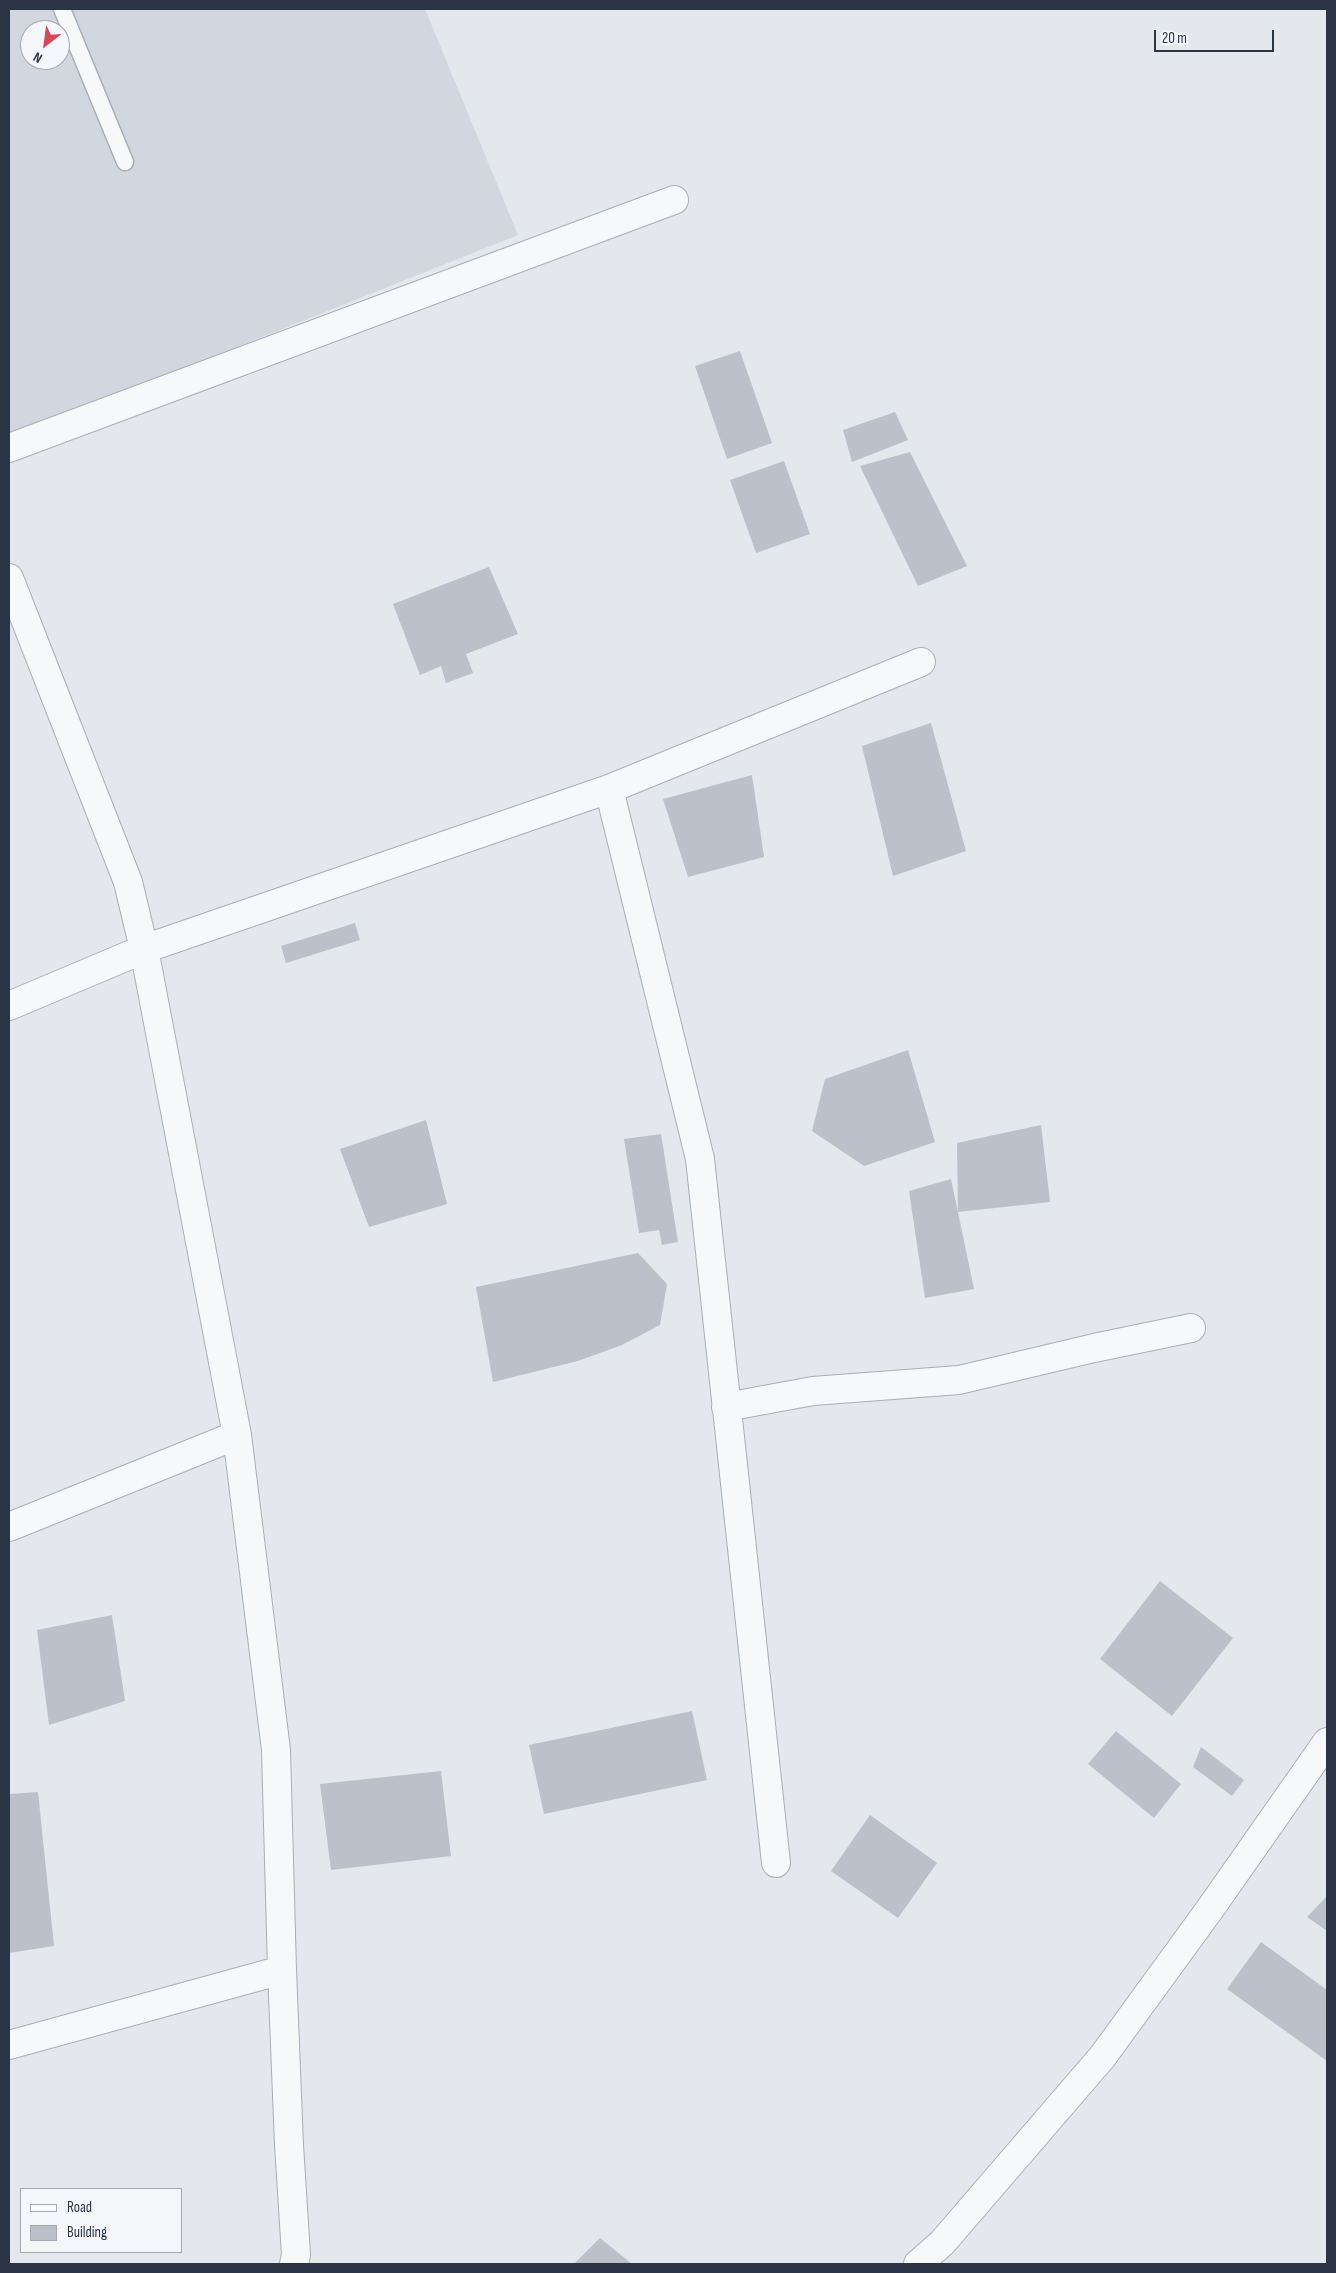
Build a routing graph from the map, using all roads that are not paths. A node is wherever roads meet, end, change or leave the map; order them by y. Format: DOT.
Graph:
graph roads {
  1 [pos="62,9"];
  2 [pos="125,162"];
  3 [pos="674,200"];
  4 [pos="9,448"];
  5 [pos="9,578"];
  6 [pos="921,662"];
  7 [pos="609,789"];
  8 [pos="144,949"];
  9 [pos="9,1006"];
  10 [pos="1191,1328"];
  11 [pos="726,1407"];
  12 [pos="237,1434"];
  13 [pos="9,1527"];
  14 [pos="1327,1742"];
  15 [pos="776,1862"];
  16 [pos="282,1970"];
  17 [pos="9,2045"];
  18 [pos="294,2264"];
  19 [pos="918,2264"];
  1 -- 2 [label="lane"];
  3 -- 4 [label="street"];
  5 -- 8 [label="street"];
  6 -- 7 [label="street"];
  7 -- 8 [label="street"];
  7 -- 11 [label="street"];
  8 -- 9 [label="street"];
  8 -- 12 [label="street"];
  10 -- 11 [label="street"];
  11 -- 15 [label="street"];
  12 -- 13 [label="street"];
  12 -- 16 [label="street"];
  14 -- 19 [label="street"];
  16 -- 17 [label="street"];
  16 -- 18 [label="street"];
}
